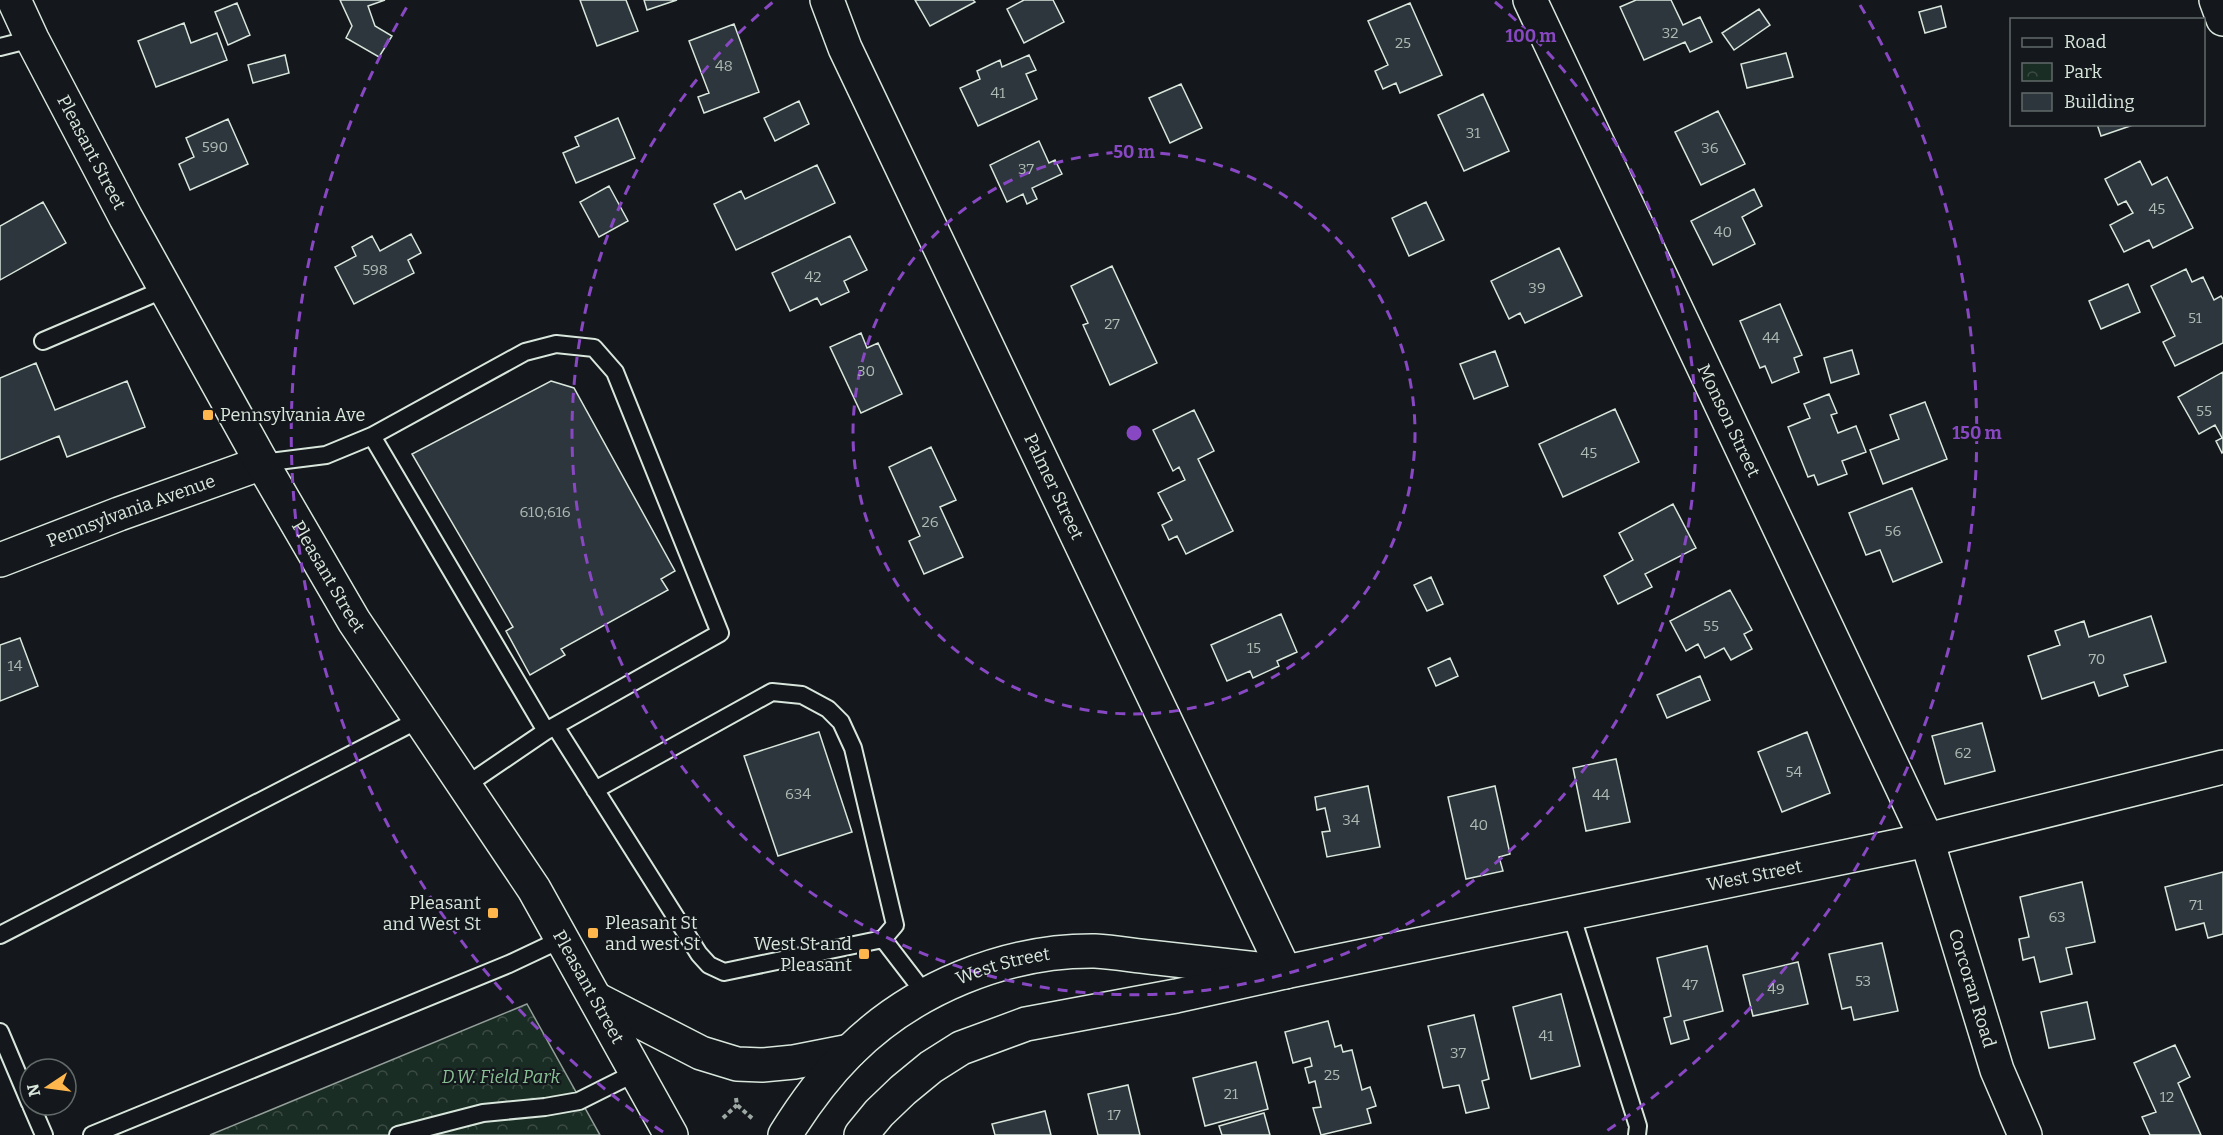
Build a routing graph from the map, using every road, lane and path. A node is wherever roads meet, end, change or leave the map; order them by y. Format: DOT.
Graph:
graph roads {
  1 [pos="14,0"];
  2 [pos="827,0"];
  3 [pos="1530,0"];
  4 [pos="2216,0"];
  5 [pos="2223,19"];
  6 [pos="32,39"];
  7 [pos="0,47"];
  8 [pos="165,289"];
  9 [pos="43,341"];
  10 [pos="372,436"];
  11 [pos="262,464"];
  12 [pos="0,560"];
  13 [pos="420,719"];
  14 [pos="550,729"];
  15 [pos="2223,767"];
  16 [pos="465,786"];
  17 [pos="595,790"];
  18 [pos="1927,840"];
  19 [pos="1571,914"];
  20 [pos="0,935"];
  21 [pos="562,939"];
  22 [pos="883,939"];
  23 [pos="1285,972"];
  24 [pos="926,995"];
  25 [pos="596,999"];
  26 [pos="0,1032"];
  27 [pos="850,1051"];
  28 [pos="637,1072"];
  29 [pos="18,1075"];
  30 [pos="736,1095"];
  31 [pos="737,1105"];
  32 [pos="36,1117"];
  33 [pos="723,1118"];
  34 [pos="771,1130"];
  35 [pos="44,1135"];
  36 [pos="92,1135"];
  37 [pos="398,1135"];
  38 [pos="671,1135"];
  39 [pos="861,1135"];
  40 [pos="1637,1135"];
  41 [pos="2025,1135"];
  1 -- 6 [label="street, Pleasant Street"];
  2 -- 23 [label="street, Palmer Street"];
  3 -- 18 [label="street, Monson Street"];
  4 -- 5 [label="street"];
  6 -- 7 [label="lane"];
  6 -- 8 [label="street, Pleasant Street"];
  8 -- 9 [label="lane"];
  8 -- 11 [label="street, Pleasant Street"];
  10 -- 11 [label="lane"];
  10 -- 14 [label="lane"];
  10 -- 14 [label="lane"];
  11 -- 12 [label="street, Pennsylvania Avenue"];
  11 -- 13 [label="street, Pleasant Street"];
  13 -- 16 [label="street, Pleasant Street"];
  13 -- 20 [label="lane"];
  14 -- 16 [label="lane"];
  14 -- 17 [label="lane"];
  15 -- 18 [label="street, West Street"];
  16 -- 21 [label="street, Pleasant Street"];
  17 -- 22 [label="lane"];
  17 -- 22 [label="lane"];
  18 -- 19 [label="street, West Street"];
  18 -- 41 [label="street, Corcoran Road"];
  19 -- 23 [label="street, West Street"];
  19 -- 40 [label="lane"];
  21 -- 25 [label="street, Pleasant Street"];
  21 -- 36 [label="lane"];
  22 -- 24 [label="lane"];
  23 -- 24 [label="street, West Street"];
  23 -- 39 [label="street, West Street"];
  24 -- 27 [label="street, West Street"];
  25 -- 27 [label="street"];
  25 -- 28 [label="street, Pleasant Street"];
  26 -- 29 [label="lane"];
  27 -- 34 [label="street, West Street"];
  28 -- 37 [label="lane"];
  28 -- 38 [label="street, Pleasant Street"];
  30 -- 31 [label="path"];
  31 -- 33 [label="path"];
  31 -- 34 [label="path"];
  32 -- 35 [label="lane"];
}
